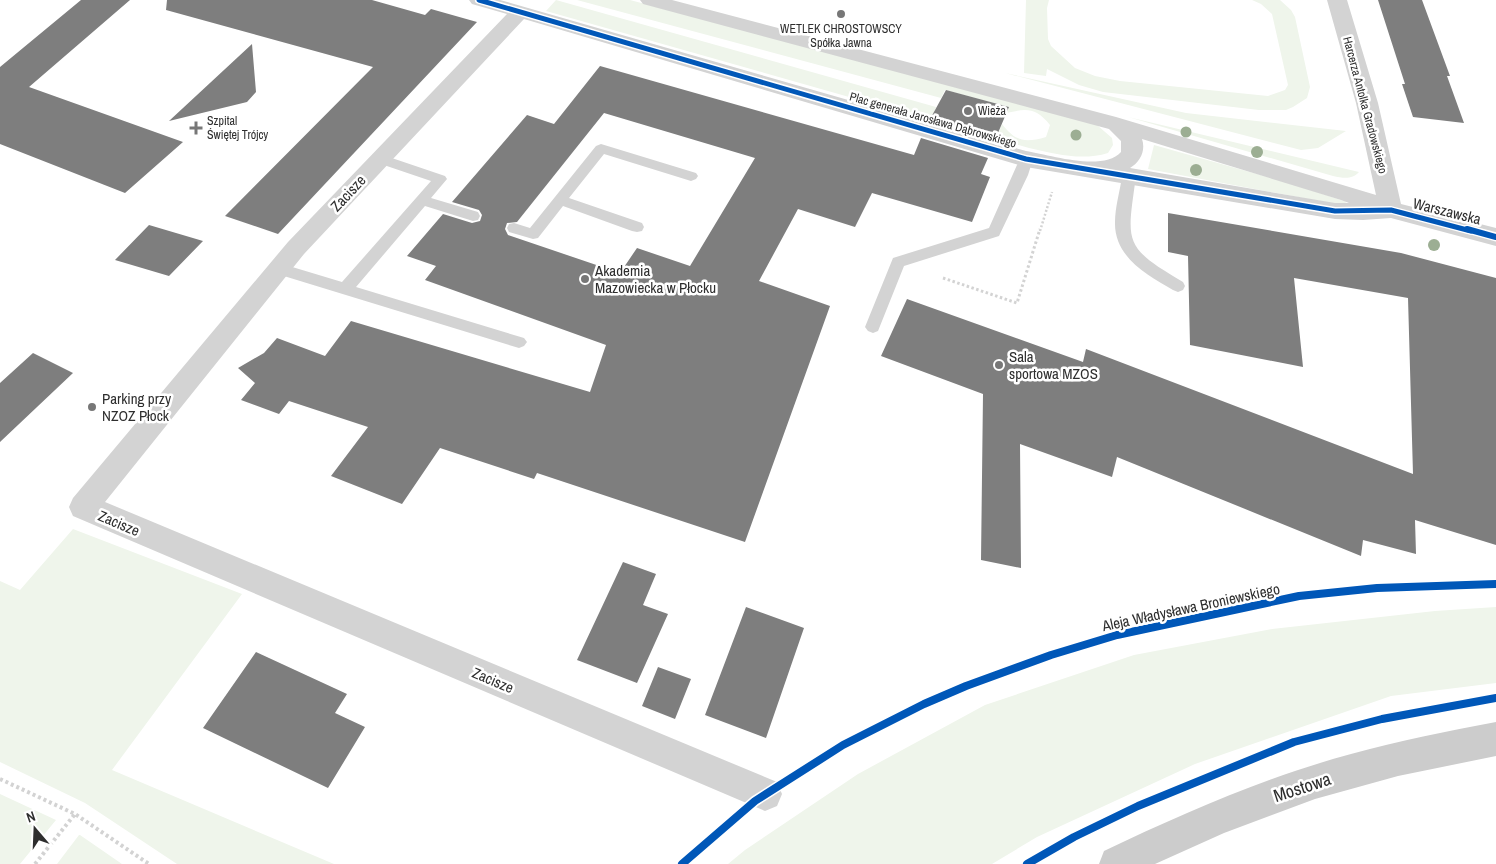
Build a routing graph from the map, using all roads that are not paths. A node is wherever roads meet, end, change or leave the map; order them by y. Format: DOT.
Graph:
graph roads {
  1 [pos="479,0"];
  2 [pos="650,0"];
  3 [pos="1336,0"];
  4 [pos="520,12"];
  5 [pos="1116,124"];
  6 [pos="380,159"];
  7 [pos="1026,159"];
  8 [pos="1091,171"];
  9 [pos="691,176"];
  10 [pos="1129,176"];
  11 [pos="422,200"];
  12 [pos="560,200"];
  13 [pos="1391,210"];
  14 [pos="474,216"];
  15 [pos="637,227"];
  16 [pos="514,228"];
  17 [pos="1496,237"];
  18 [pos="279,269"];
  19 [pos="1178,286"];
  20 [pos="344,290"];
  21 [pos="873,327"];
  22 [pos="519,342"];
  23 [pos="1496,739"];
  24 [pos="765,794"];
  25 [pos="1117,864"];
  1 -- 4 [label="street, Plac generała Jarosława Dąbrowskiego"];
  2 -- 5 [label="street"];
  3 -- 13 [label="street, Harcerza Antolka Gradowskiego"];
  4 -- 6 [label="street, Zacisze"];
  4 -- 7 [label="street, Plac generała Jarosława Dąbrowskiego"];
  5 -- 8 [label="street, Plac generała Jarosława Dąbrowskiego"];
  5 -- 13 [label="street"];
  6 -- 11 [label="lane"];
  6 -- 18 [label="street, Zacisze"];
  7 -- 8 [label="street, Plac generała Jarosława Dąbrowskiego"];
  7 -- 21 [label="lane"];
  8 -- 10 [label="street, Plac generała Jarosława Dąbrowskiego"];
  9 -- 12 [label="lane"];
  10 -- 13 [label="street, Plac generała Jarosława Dąbrowskiego"];
  10 -- 19 [label="lane"];
  11 -- 14 [label="lane"];
  11 -- 20 [label="lane"];
  12 -- 15 [label="lane"];
  12 -- 16 [label="lane"];
  13 -- 17 [label="street, Warszawska"];
  18 -- 20 [label="lane"];
  18 -- 24 [label="street, Zacisze"];
  20 -- 22 [label="lane"];
  23 -- 25 [label="main road, Mostowa"];
}
